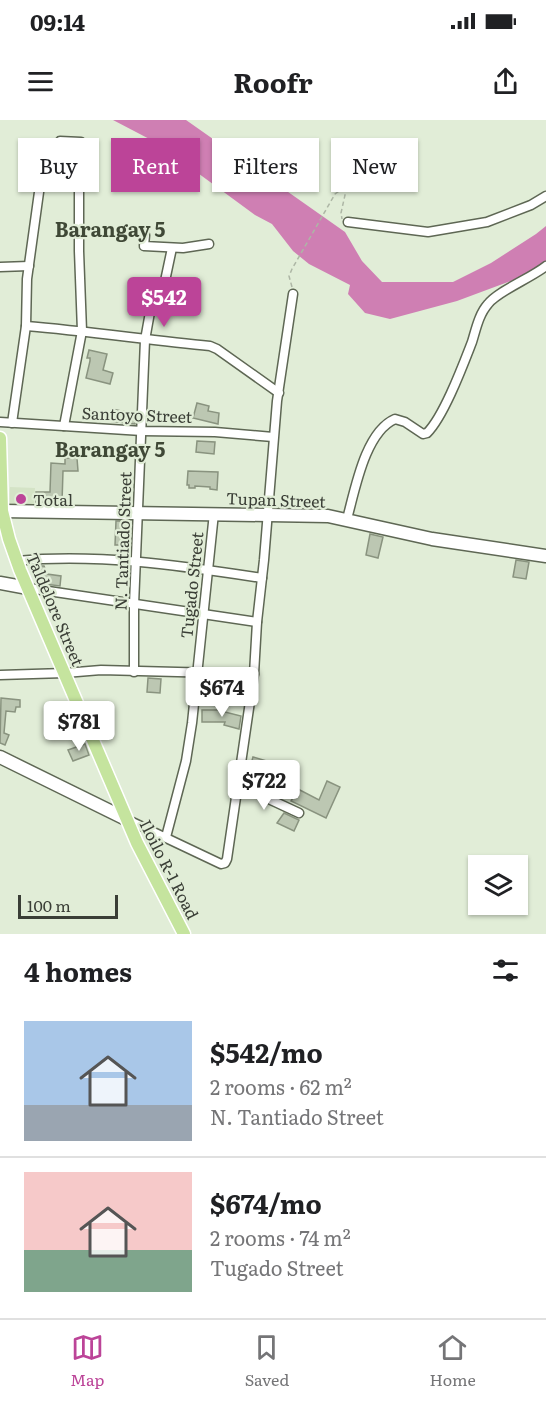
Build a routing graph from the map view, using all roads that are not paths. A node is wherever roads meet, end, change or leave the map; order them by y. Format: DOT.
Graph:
graph roads {
  1 [pos="546,196"];
  2 [pos="348,222"];
  3 [pos="146,235"];
  4 [pos="209,244"];
  5 [pos="172,248"];
  6 [pos="29,266"];
  7 [pos="0,267"];
  8 [pos="546,267"];
  9 [pos="293,294"];
  10 [pos="26,326"];
  11 [pos="82,331"];
  12 [pos="145,340"];
  13 [pos="279,393"];
  14 [pos="0,422"];
  15 [pos="12,423"];
  16 [pos="64,426"];
  17 [pos="142,431"];
  18 [pos="273,437"];
  19 [pos="0,438"];
  20 [pos="2,511"];
  21 [pos="137,512"];
  22 [pos="214,513"];
  23 [pos="267,514"];
  24 [pos="347,519"];
  25 [pos="546,556"];
  26 [pos="17,561"];
  27 [pos="136,561"];
  28 [pos="208,570"];
  29 [pos="262,578"];
  30 [pos="0,583"];
  31 [pos="28,588"];
  32 [pos="134,605"];
  33 [pos="204,615"];
  34 [pos="257,622"];
  35 [pos="134,672"];
  36 [pos="197,672"];
  37 [pos="65,673"];
  38 [pos="254,674"];
  39 [pos="0,675"];
  40 [pos="0,757"];
  41 [pos="237,787"];
  42 [pos="299,813"];
  43 [pos="126,819"];
  44 [pos="166,837"];
  45 [pos="184,934"];
  1 -- 2 [label="street"];
  3 -- 5 [label="street"];
  4 -- 5 [label="street"];
  5 -- 12 [label="street, N. Tantiado Street"];
  6 -- 7 [label="street"];
  6 -- 10 [label="street"];
  6 -- 11 [label="street"];
  8 -- 24 [label="street"];
  9 -- 13 [label="street"];
  10 -- 11 [label="street"];
  10 -- 15 [label="street"];
  11 -- 12 [label="street"];
  11 -- 16 [label="street"];
  12 -- 13 [label="street"];
  12 -- 17 [label="street, N. Tantiado Street"];
  13 -- 18 [label="street"];
  14 -- 15 [label="street, Santoyo Street"];
  15 -- 16 [label="street, Santoyo Street"];
  16 -- 17 [label="street, Santoyo Street"];
  17 -- 18 [label="street, Santoyo Street"];
  17 -- 21 [label="street, N. Tantiado Street"];
  18 -- 23 [label="street"];
  19 -- 20 [label="main road, Taldelore Street"];
  20 -- 21 [label="main road, Tupan Street"];
  20 -- 26 [label="main road, Taldelore Street"];
  21 -- 22 [label="main road, Tupan Street"];
  21 -- 27 [label="street, N. Tantiado Street"];
  22 -- 23 [label="main road, Tupan Street"];
  22 -- 28 [label="street, Tugado Street"];
  23 -- 24 [label="main road, Tupan Street"];
  23 -- 29 [label="street"];
  24 -- 25 [label="main road, Tupan Street"];
  26 -- 27 [label="street"];
  26 -- 31 [label="main road, Taldelore Street"];
  27 -- 28 [label="street"];
  27 -- 32 [label="street, N. Tantiado Street"];
  28 -- 29 [label="street"];
  28 -- 33 [label="street, Tugado Street"];
  29 -- 34 [label="street"];
  30 -- 31 [label="main road"];
  31 -- 32 [label="street"];
  31 -- 37 [label="main road, Taldelore Street"];
  32 -- 33 [label="street"];
  32 -- 35 [label="street, N. Tantiado Street"];
  33 -- 34 [label="street"];
  33 -- 36 [label="street, Tugado Street"];
  34 -- 38 [label="street"];
  35 -- 36 [label="street"];
  35 -- 37 [label="street"];
  36 -- 38 [label="street"];
  36 -- 44 [label="street, Tugado Street"];
  37 -- 39 [label="street"];
  37 -- 43 [label="main road, Taldelore Street"];
  38 -- 41 [label="street"];
  40 -- 43 [label="main road"];
  41 -- 42 [label="street"];
  41 -- 44 [label="street"];
  43 -- 44 [label="street"];
  43 -- 45 [label="main road, Iloilo R-1 Road"];
}
